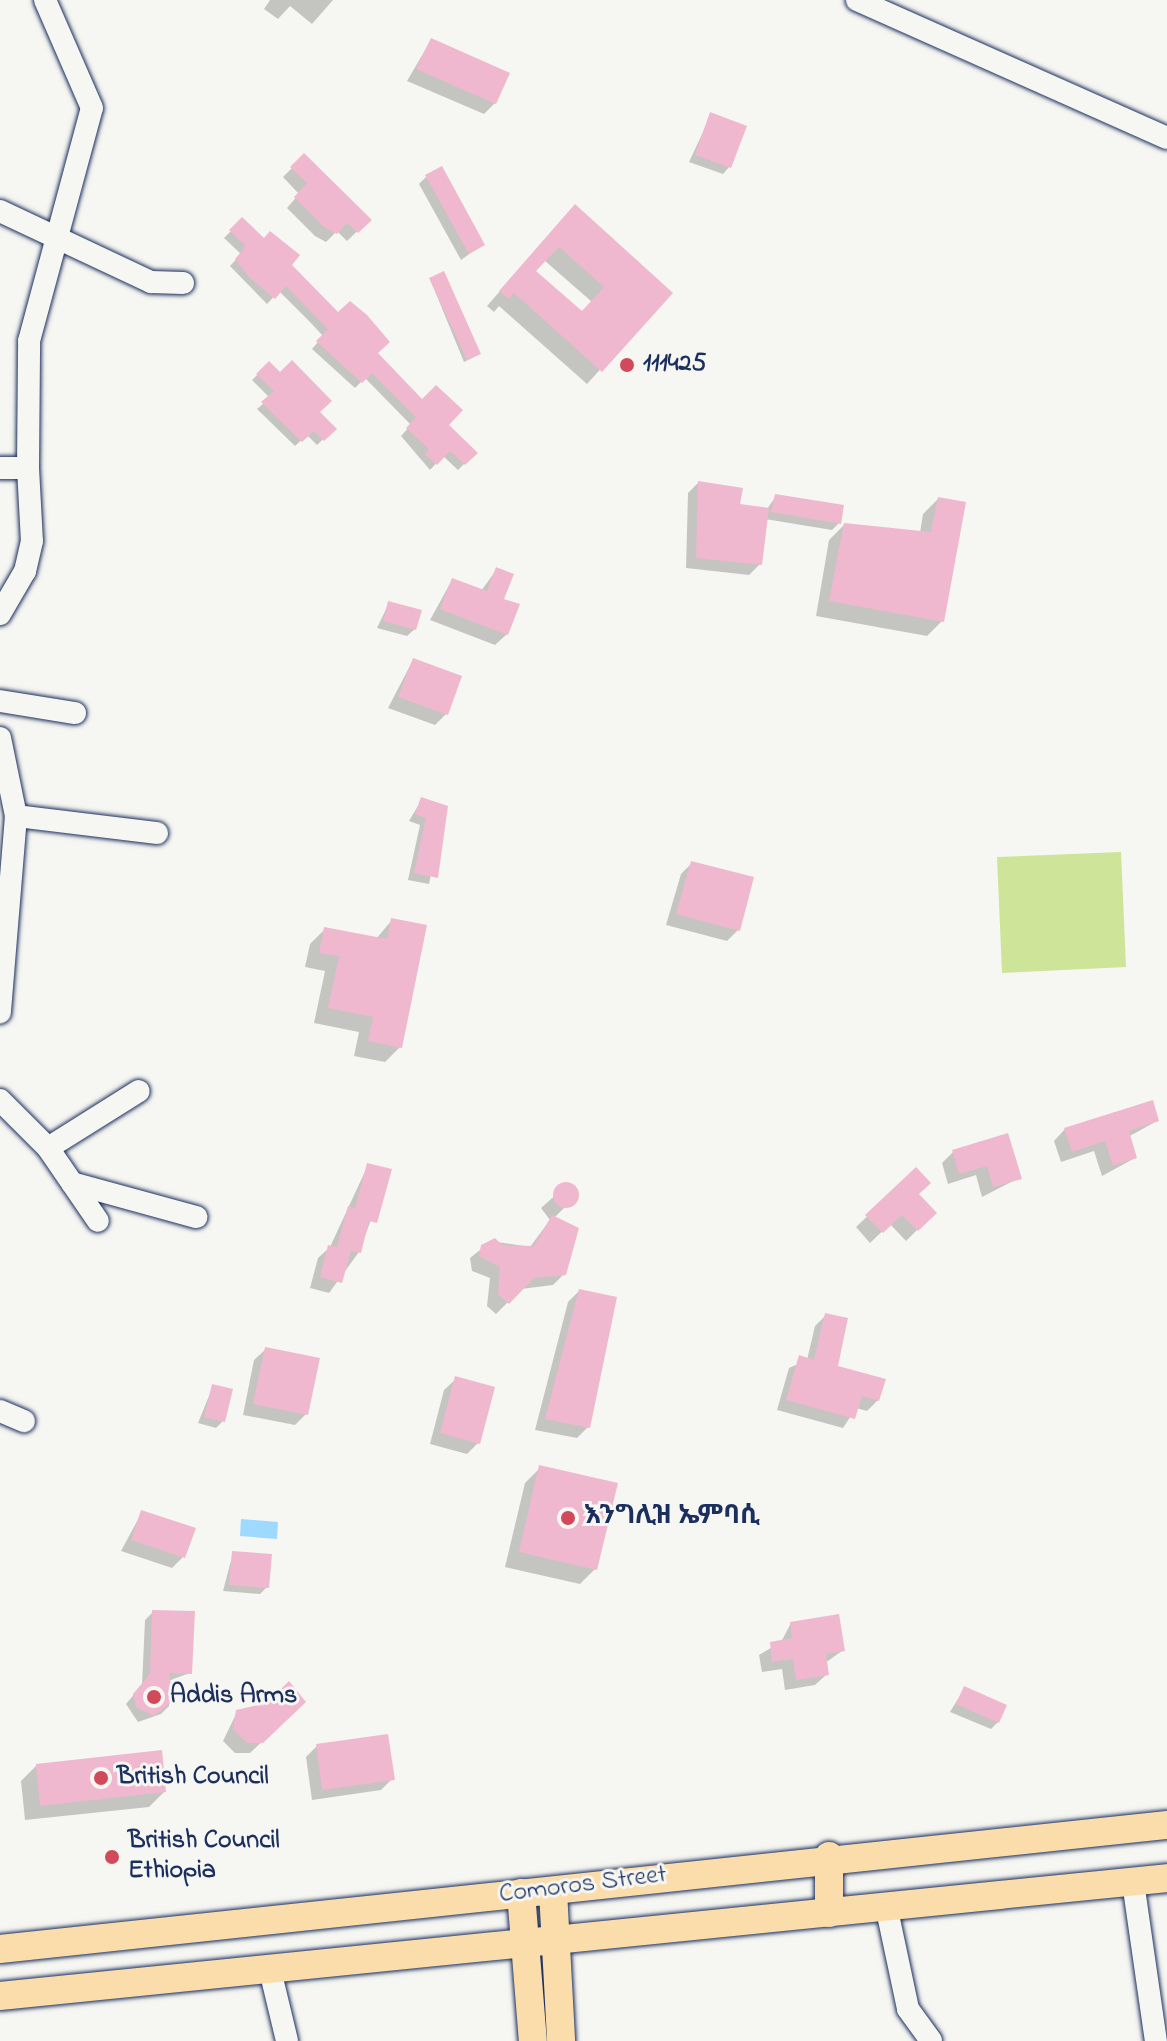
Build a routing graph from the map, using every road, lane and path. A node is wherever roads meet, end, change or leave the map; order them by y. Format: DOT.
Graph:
graph roads {
  1 [pos="45,0"];
  2 [pos="857,0"];
  3 [pos="1167,138"];
  4 [pos="0,211"];
  5 [pos="55,237"];
  6 [pos="183,283"];
  7 [pos="0,468"];
  8 [pos="28,468"];
  9 [pos="0,614"];
  10 [pos="0,701"];
  11 [pos="75,713"];
  12 [pos="0,738"];
  13 [pos="16,816"];
  14 [pos="157,833"];
  15 [pos="0,1012"];
  16 [pos="139,1091"];
  17 [pos="0,1100"];
  18 [pos="48,1148"];
  19 [pos="72,1183"];
  20 [pos="196,1217"];
  21 [pos="98,1221"];
  22 [pos="0,1411"];
  23 [pos="24,1421"];
  24 [pos="1167,1825"];
  25 [pos="829,1856"];
  26 [pos="1167,1878"];
  27 [pos="1133,1882"];
  28 [pos="553,1891"];
  29 [pos="521,1893"];
  30 [pos="887,1910"];
  31 [pos="829,1913"];
  32 [pos="554,1943"];
  33 [pos="523,1946"];
  34 [pos="0,1949"];
  35 [pos="270,1970"];
  36 [pos="0,1996"];
  37 [pos="31,1996"];
  38 [pos="0,2006"];
  39 [pos="287,2041"];
  40 [pos="533,2041"];
  41 [pos="561,2041"];
  42 [pos="931,2041"];
  43 [pos="1156,2041"];
  1 -- 5 [label="street"];
  2 -- 3 [label="street"];
  4 -- 5 [label="street"];
  5 -- 6 [label="street"];
  5 -- 8 [label="street"];
  7 -- 8 [label="street"];
  8 -- 9 [label="street"];
  10 -- 11 [label="street"];
  12 -- 13 [label="street"];
  13 -- 14 [label="street"];
  13 -- 15 [label="street"];
  16 -- 18 [label="street"];
  17 -- 18 [label="street"];
  18 -- 19 [label="street"];
  19 -- 20 [label="street"];
  19 -- 21 [label="street"];
  22 -- 23 [label="street"];
  24 -- 25 [label="main road, Comoros Street"];
  25 -- 28 [label="main road, Comoros Street"];
  25 -- 31 [label="main road"];
  26 -- 27 [label="main road, Comoros Street"];
  27 -- 30 [label="main road, Comoros Street"];
  27 -- 43 [label="street"];
  28 -- 29 [label="main road, Comoros Street"];
  28 -- 32 [label="main road"];
  29 -- 33 [label="main road"];
  29 -- 34 [label="main road, Comoros Street"];
  30 -- 31 [label="main road, Comoros Street"];
  30 -- 42 [label="street"];
  31 -- 32 [label="main road, Comoros Street"];
  32 -- 33 [label="main road, Comoros Street"];
  32 -- 41 [label="main road"];
  33 -- 35 [label="main road, Comoros Street"];
  33 -- 40 [label="main road"];
  35 -- 37 [label="main road, Comoros Street"];
  35 -- 39 [label="street"];
  36 -- 37 [label="main road, Comoros Street"];
  37 -- 38 [label="main road"];
}
